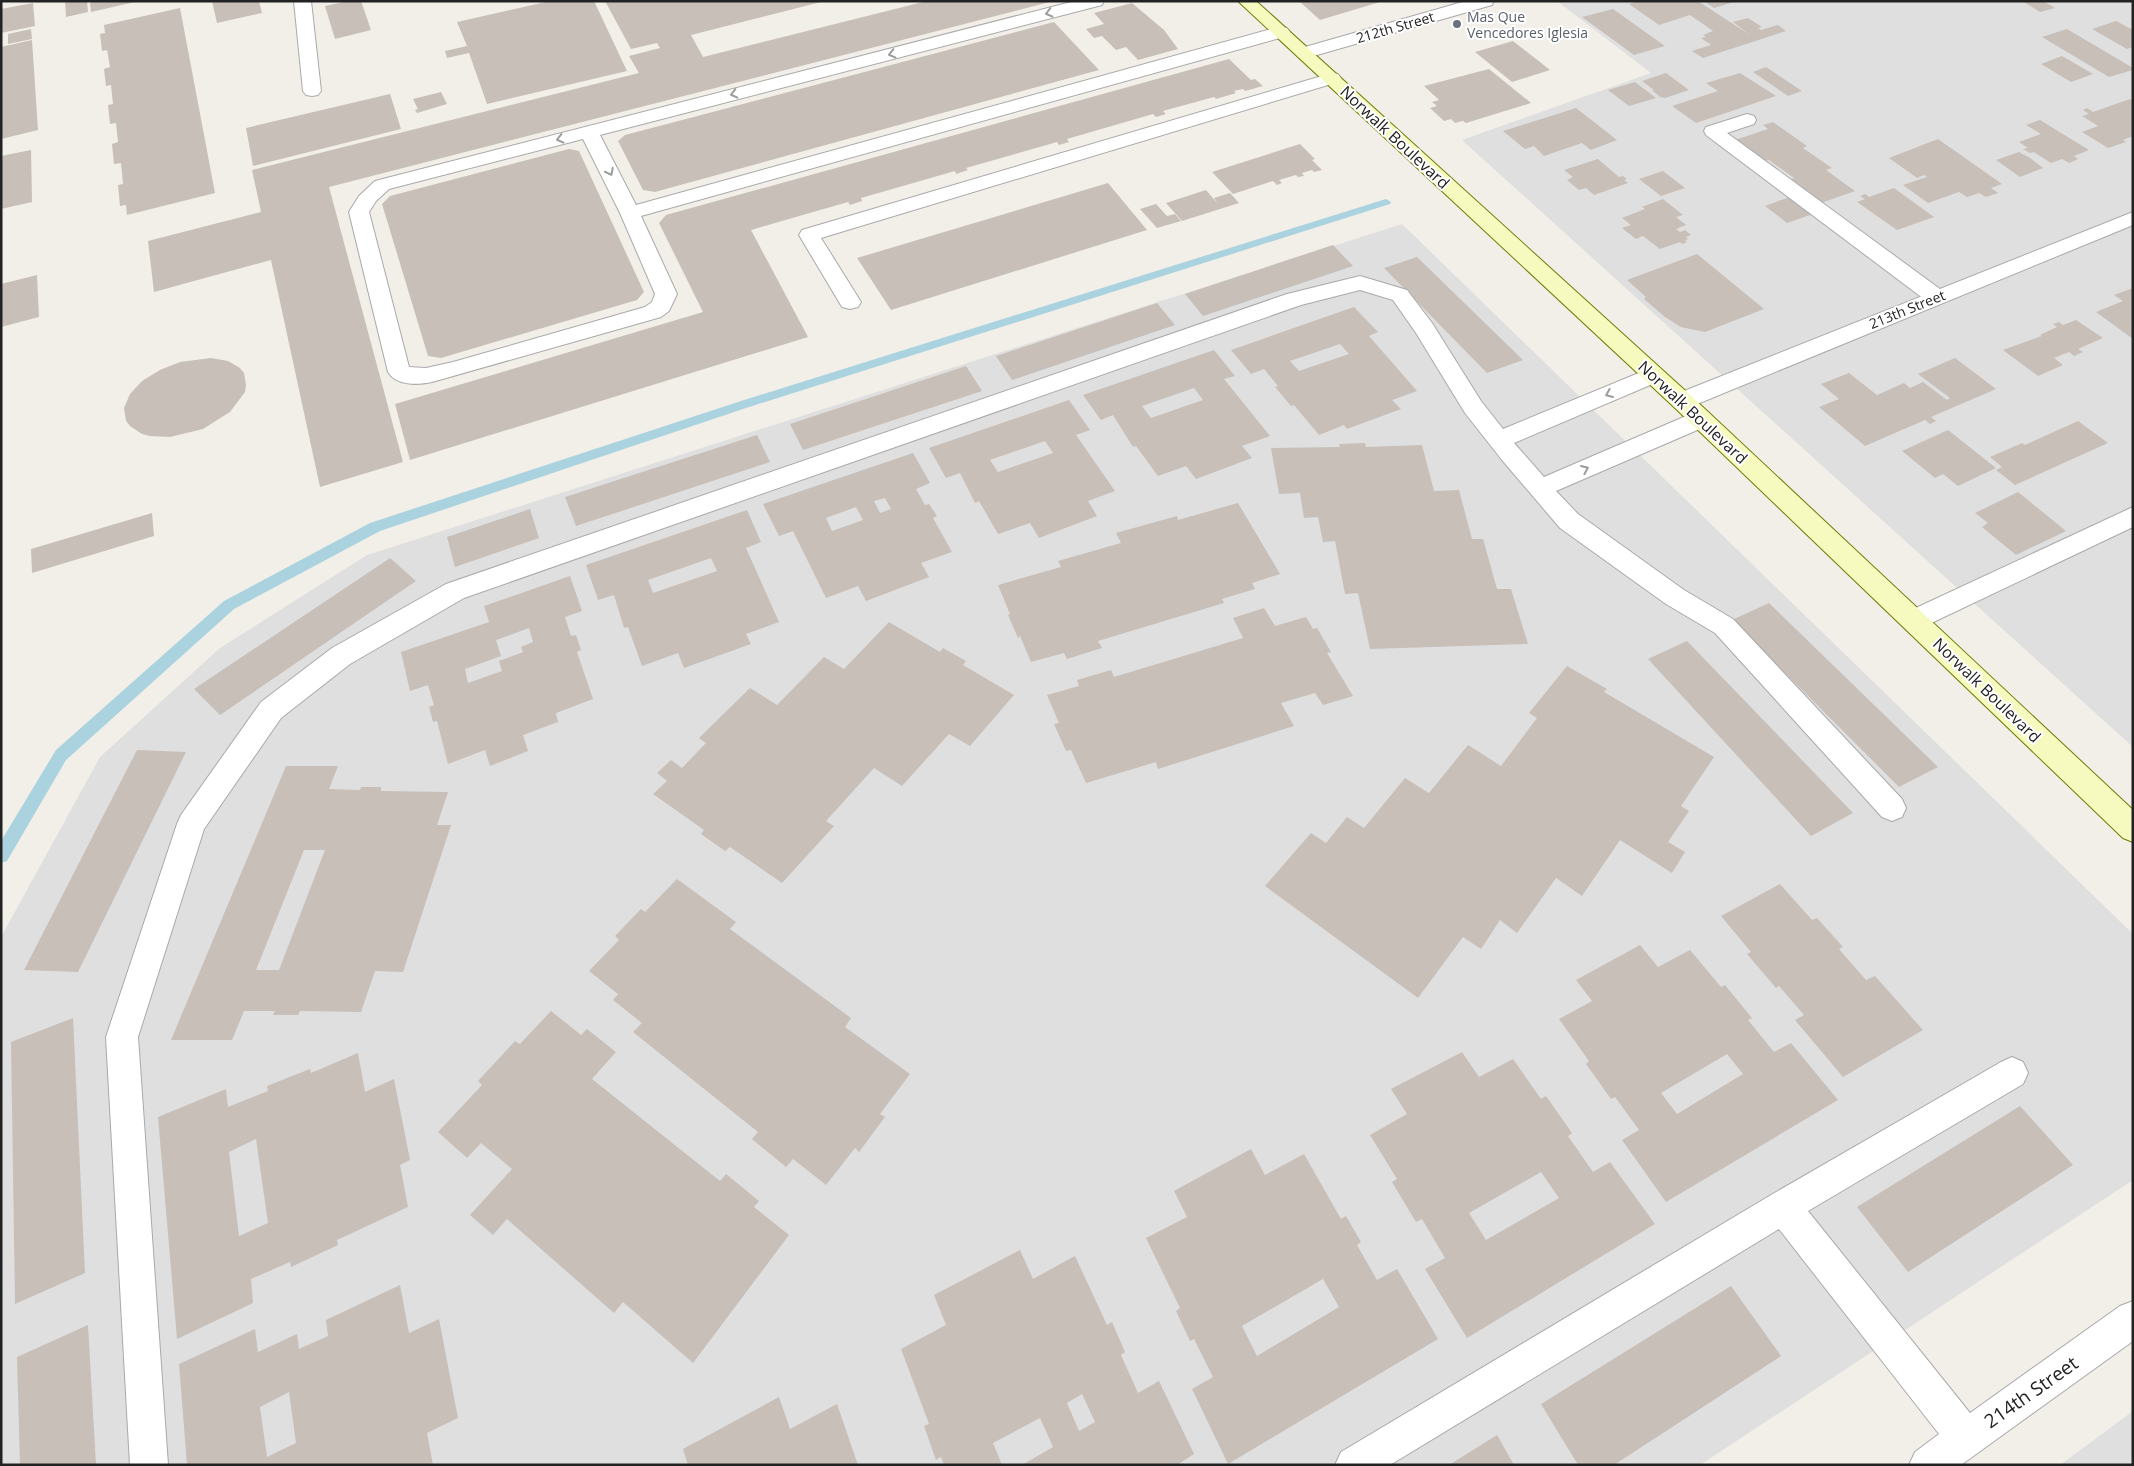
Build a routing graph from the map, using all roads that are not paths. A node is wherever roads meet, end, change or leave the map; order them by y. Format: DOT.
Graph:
graph roads {
  1 [pos="302,1"];
  2 [pos="1096,1"];
  3 [pos="1246,1"];
  4 [pos="1486,1"];
  5 [pos="1281,32"];
  6 [pos="1304,53"];
  7 [pos="1332,78"];
  8 [pos="312,91"];
  9 [pos="1746,120"];
  10 [pos="589,132"];
  11 [pos="630,213"];
  12 [pos="2133,218"];
  13 [pos="1936,297"];
  14 [pos="850,302"];
  15 [pos="1654,375"];
  16 [pos="1682,401"];
  17 [pos="1701,419"];
  18 [pos="1499,440"];
  19 [pos="1540,488"];
  20 [pos="2133,516"];
  21 [pos="1914,620"];
  22 [pos="1892,808"];
  23 [pos="2133,829"];
  24 [pos="2012,1073"];
  25 [pos="1784,1207"];
  26 [pos="2133,1319"];
  27 [pos="1966,1438"];
  28 [pos="149,1465"];
  29 [pos="1354,1465"];
  30 [pos="1928,1465"];
  1 -- 8 [label="street"];
  2 -- 10 [label="street, one-way"];
  3 -- 5 [label="main road, Norwalk Boulevard"];
  4 -- 6 [label="street, 212th Street"];
  5 -- 6 [label="main road, Norwalk Boulevard"];
  5 -- 11 [label="street"];
  6 -- 7 [label="main road, Norwalk Boulevard"];
  7 -- 14 [label="street"];
  7 -- 15 [label="main road, Norwalk Boulevard"];
  9 -- 13 [label="street"];
  10 -- 11 [label="street, one-way"];
  10 -- 11 [label="street, one-way"];
  12 -- 13 [label="street, 213th Street"];
  13 -- 16 [label="street, 213th Street"];
  15 -- 16 [label="main road, Norwalk Boulevard"];
  15 -- 18 [label="street, one-way"];
  16 -- 17 [label="main road, Norwalk Boulevard"];
  19 -- 17 [label="street, one-way"];
  17 -- 21 [label="main road, Norwalk Boulevard"];
  18 -- 19 [label="street"];
  18 -- 28 [label="street"];
  19 -- 22 [label="street"];
  20 -- 21 [label="street"];
  21 -- 23 [label="main road, Norwalk Boulevard"];
  24 -- 25 [label="street"];
  25 -- 27 [label="street"];
  25 -- 29 [label="street"];
  26 -- 27 [label="street, 214th Street"];
  27 -- 30 [label="street, 214th Street"];
}
